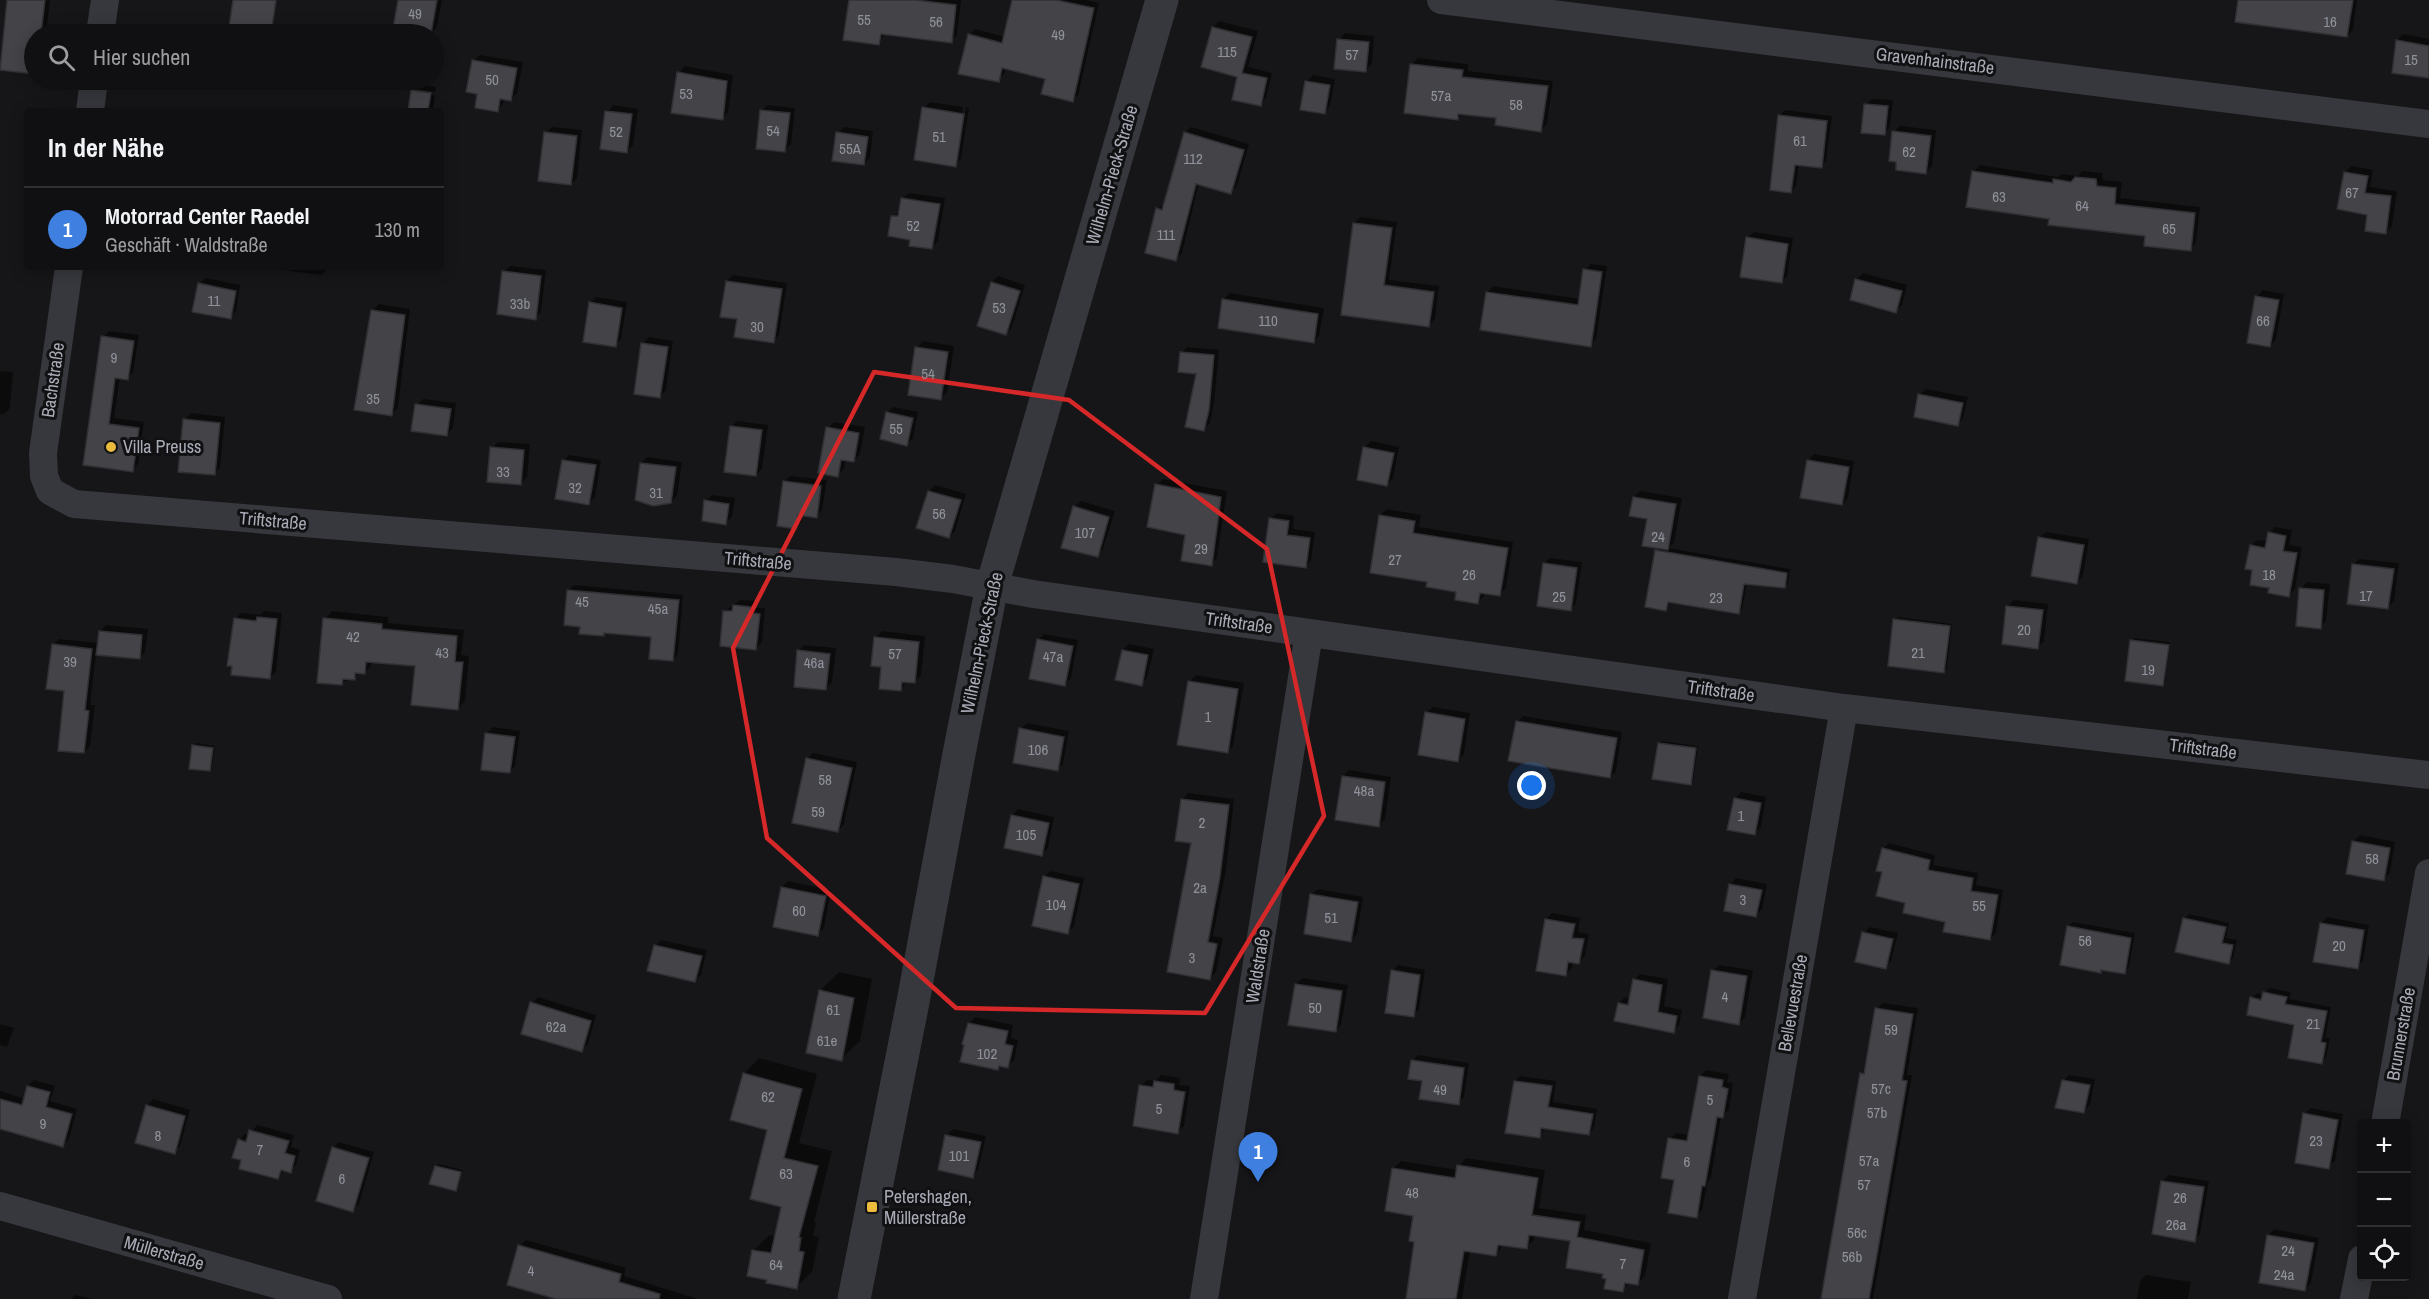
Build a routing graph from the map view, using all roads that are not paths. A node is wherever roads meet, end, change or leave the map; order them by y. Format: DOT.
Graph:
graph roads {
  1 [pos="105,0"];
  2 [pos="1162,0"];
  3 [pos="1441,0"];
  4 [pos="101,24"];
  5 [pos="93,90"];
  6 [pos="90,108"];
  7 [pos="2429,124"];
  8 [pos="69,270"];
  9 [pos="50,491"];
  10 [pos="992,586"];
  11 [pos="1309,633"];
  12 [pos="1844,708"];
  13 [pos="2429,775"];
  14 [pos="2429,873"];
  15 [pos="2386,1119"];
  16 [pos="0,1206"];
  17 [pos="2358,1281"];
  18 [pos="328,1299"];
  19 [pos="854,1299"];
  20 [pos="1204,1299"];
  21 [pos="1742,1299"];
  22 [pos="2355,1299"];
  1 -- 4 [label="street"];
  2 -- 10 [label="street, Wilhelm-Pieck-Straße"];
  3 -- 7 [label="street, Gravenhainstraße"];
  5 -- 6 [label="street"];
  8 -- 9 [label="street, Bachstraße"];
  9 -- 10 [label="street, Triftstraße"];
  10 -- 11 [label="street, Triftstraße"];
  10 -- 19 [label="street, Wilhelm-Pieck-Straße"];
  11 -- 12 [label="street, Triftstraße"];
  11 -- 20 [label="street, Waldstraße"];
  12 -- 13 [label="street, Triftstraße"];
  12 -- 21 [label="street, Bellevuestraße"];
  14 -- 15 [label="street, Brunnerstraße"];
  16 -- 18 [label="street, Müllerstraße"];
  17 -- 22 [label="street"];
}
